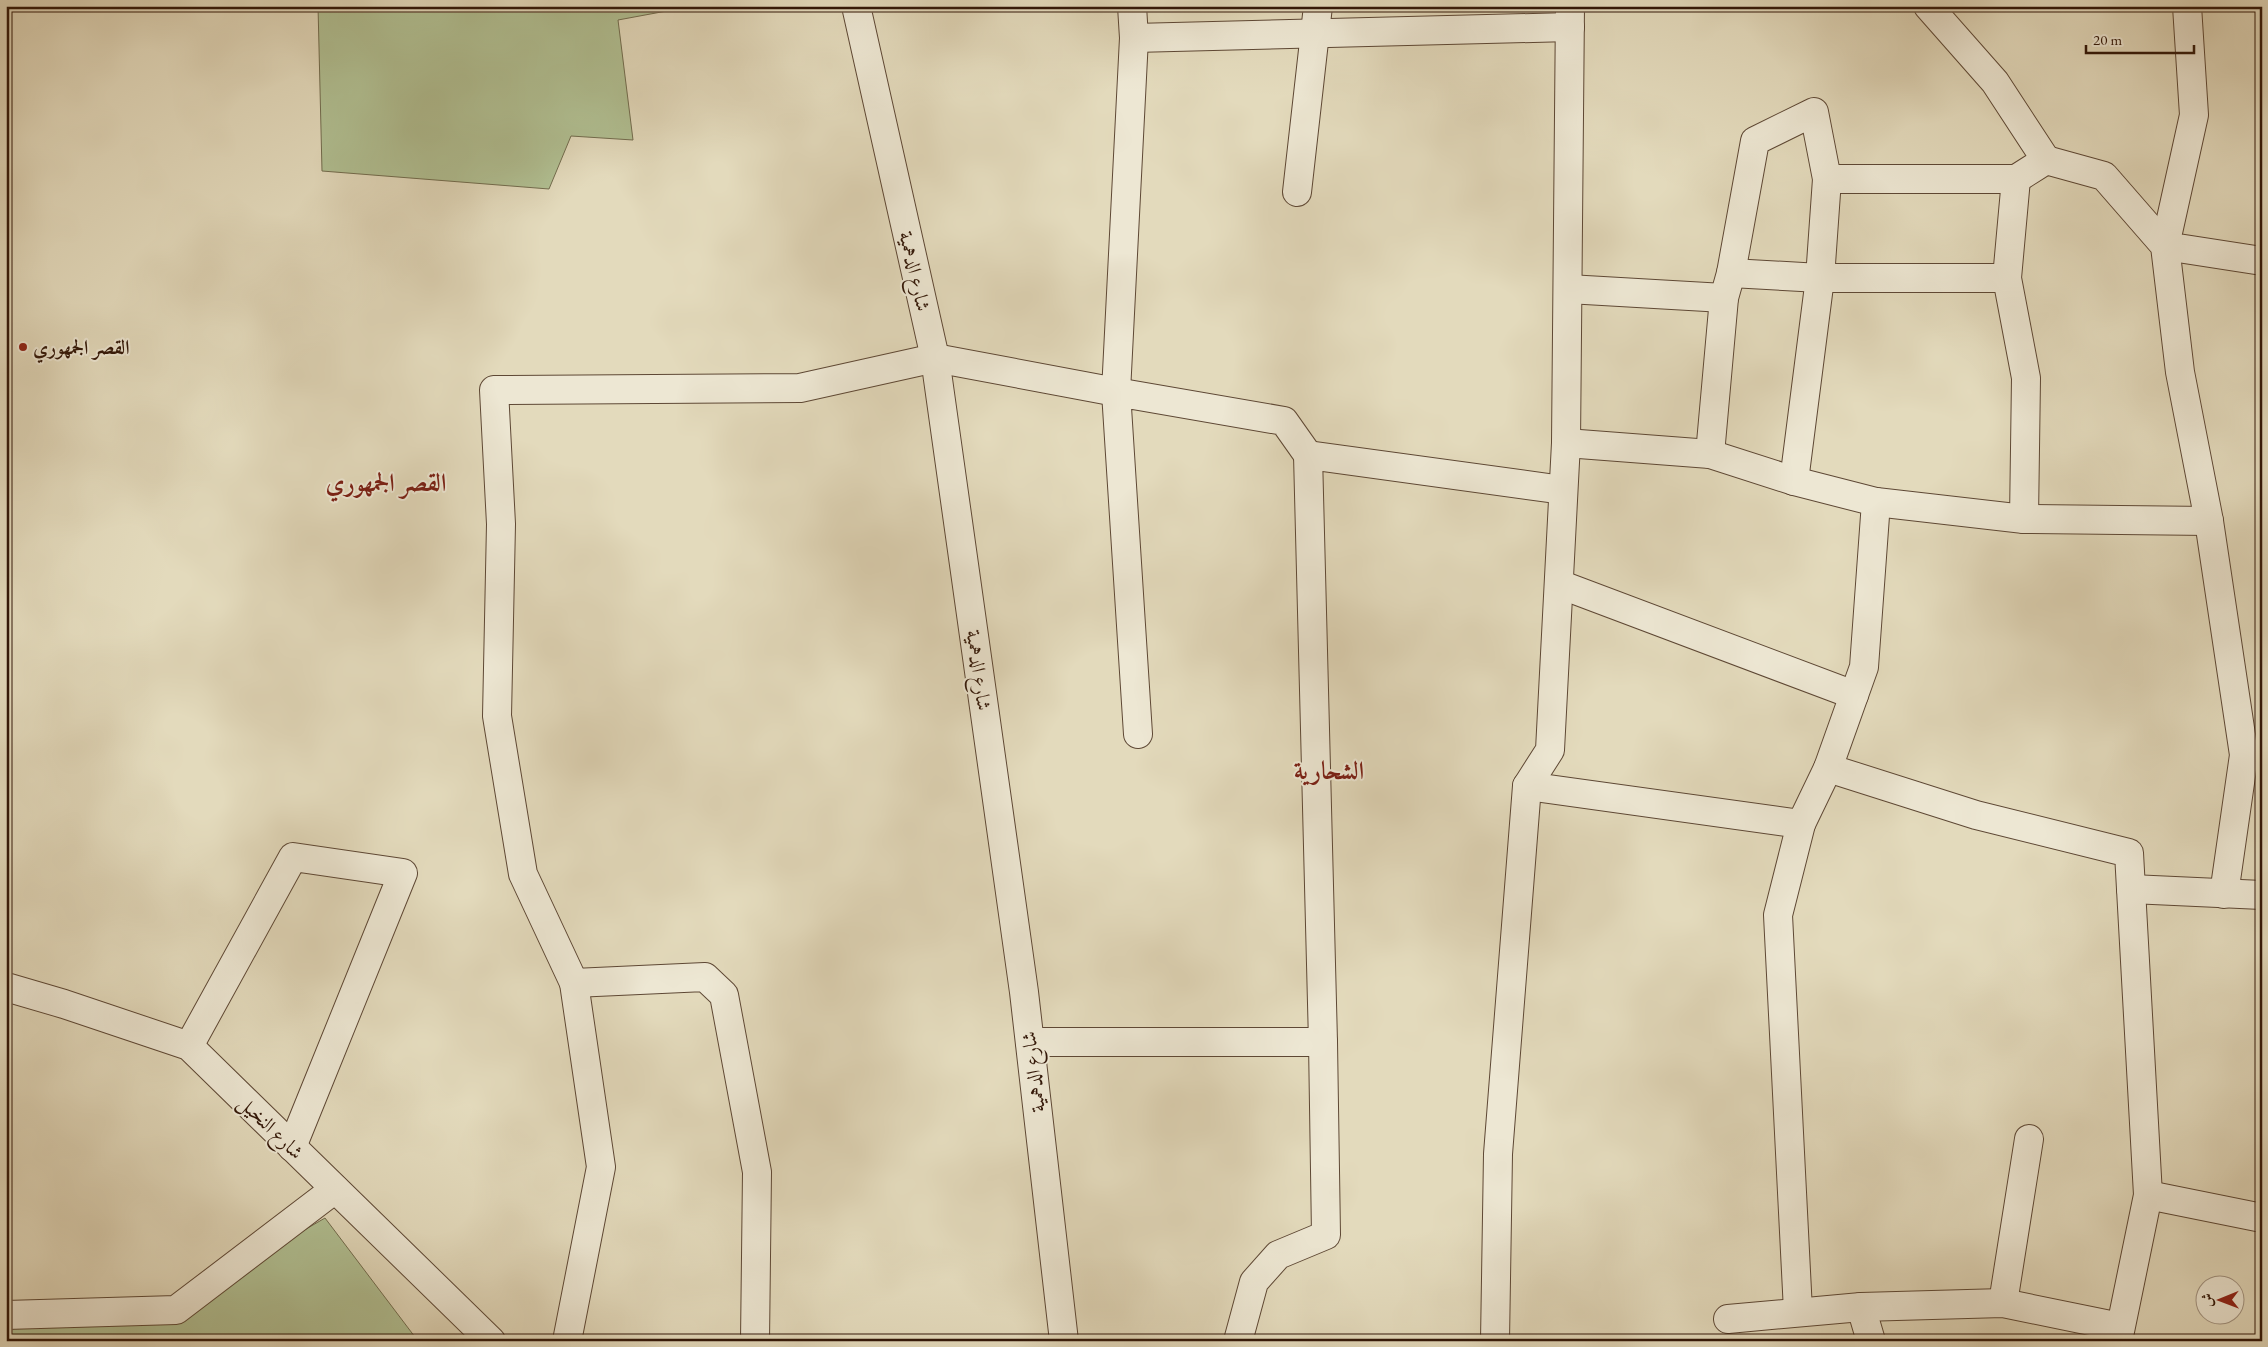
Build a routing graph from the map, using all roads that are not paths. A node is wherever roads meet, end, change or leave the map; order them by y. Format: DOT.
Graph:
graph roads {
  1 [pos="856,6"];
  2 [pos="1132,6"];
  3 [pos="1318,6"];
  4 [pos="1928,6"];
  5 [pos="2186,6"];
  6 [pos="1570,17"];
  7 [pos="1315,34"];
  8 [pos="1134,38"];
  9 [pos="2046,160"];
  10 [pos="1827,179"];
  11 [pos="2016,179"];
  12 [pos="1297,192"];
  13 [pos="2165,246"];
  14 [pos="2262,261"];
  15 [pos="1820,278"];
  16 [pos="2007,278"];
  17 [pos="1728,285"];
  18 [pos="1568,289"];
  19 [pos="935,358"];
  20 [pos="1116,392"];
  21 [pos="1566,443"];
  22 [pos="1710,454"];
  23 [pos="1308,455"];
  24 [pos="1794,481"];
  25 [pos="1564,490"];
  26 [pos="1876,502"];
  27 [pos="2024,519"];
  28 [pos="2209,521"];
  29 [pos="1558,584"];
  30 [pos="1854,695"];
  31 [pos="1138,734"];
  32 [pos="1828,768"];
  33 [pos="1527,786"];
  34 [pos="1801,824"];
  35 [pos="2131,889"];
  36 [pos="2224,894"];
  37 [pos="2262,895"];
  38 [pos="574,983"];
  39 [pos="6,987"];
  40 [pos="1030,1042"];
  41 [pos="1324,1042"];
  42 [pos="189,1046"];
  43 [pos="2029,1140"];
  44 [pos="292,1147"];
  45 [pos="335,1189"];
  46 [pos="2148,1195"];
  47 [pos="2262,1218"];
  48 [pos="2003,1303"];
  49 [pos="1861,1307"];
  50 [pos="1798,1311"];
  51 [pos="6,1316"];
  52 [pos="1728,1319"];
  53 [pos="2119,1334"];
  54 [pos="491,1341"];
  55 [pos="567,1341"];
  56 [pos="755,1341"];
  57 [pos="1064,1341"];
  58 [pos="1238,1341"];
  59 [pos="1495,1341"];
  60 [pos="1871,1341"];
  1 -- 19 [label="street, شارع الدهمية"];
  2 -- 8 [label="street"];
  3 -- 7 [label="street"];
  4 -- 9 [label="street"];
  5 -- 13 [label="street"];
  6 -- 7 [label="street"];
  6 -- 18 [label="street"];
  7 -- 8 [label="street"];
  7 -- 12 [label="street"];
  8 -- 20 [label="street"];
  9 -- 11 [label="street"];
  9 -- 13 [label="street"];
  10 -- 11 [label="street"];
  10 -- 15 [label="street"];
  10 -- 17 [label="street"];
  11 -- 16 [label="street"];
  13 -- 14 [label="street"];
  13 -- 28 [label="street"];
  15 -- 16 [label="street"];
  15 -- 17 [label="street"];
  15 -- 24 [label="street"];
  16 -- 27 [label="street"];
  17 -- 18 [label="street"];
  17 -- 22 [label="street"];
  18 -- 21 [label="street"];
  19 -- 20 [label="street"];
  19 -- 38 [label="street"];
  19 -- 40 [label="street, شارع الدهمية"];
  20 -- 23 [label="street"];
  20 -- 31 [label="street"];
  21 -- 22 [label="street"];
  21 -- 25 [label="street"];
  22 -- 24 [label="street"];
  23 -- 25 [label="street"];
  23 -- 41 [label="street"];
  24 -- 26 [label="street"];
  25 -- 29 [label="street"];
  26 -- 27 [label="street"];
  26 -- 30 [label="street"];
  27 -- 28 [label="street"];
  28 -- 36 [label="street"];
  29 -- 30 [label="street"];
  29 -- 33 [label="street"];
  30 -- 32 [label="street"];
  32 -- 34 [label="street"];
  32 -- 35 [label="street"];
  33 -- 34 [label="street"];
  33 -- 59 [label="street"];
  34 -- 50 [label="street"];
  35 -- 36 [label="street"];
  35 -- 46 [label="street"];
  36 -- 37 [label="street"];
  38 -- 55 [label="street"];
  38 -- 56 [label="street"];
  39 -- 42 [label="street, شارع النخيل"];
  40 -- 41 [label="street"];
  40 -- 57 [label="street, شارع الدهمية"];
  41 -- 58 [label="street"];
  42 -- 44 [label="street, شارع النخيل"];
  42 -- 44 [label="street"];
  43 -- 48 [label="street"];
  44 -- 45 [label="street, شارع النخيل"];
  45 -- 51 [label="street"];
  45 -- 54 [label="street, شارع النخيل"];
  46 -- 47 [label="street"];
  46 -- 53 [label="street"];
  48 -- 49 [label="street"];
  48 -- 53 [label="street"];
  49 -- 50 [label="street"];
  49 -- 60 [label="street"];
  50 -- 52 [label="street"];
}
